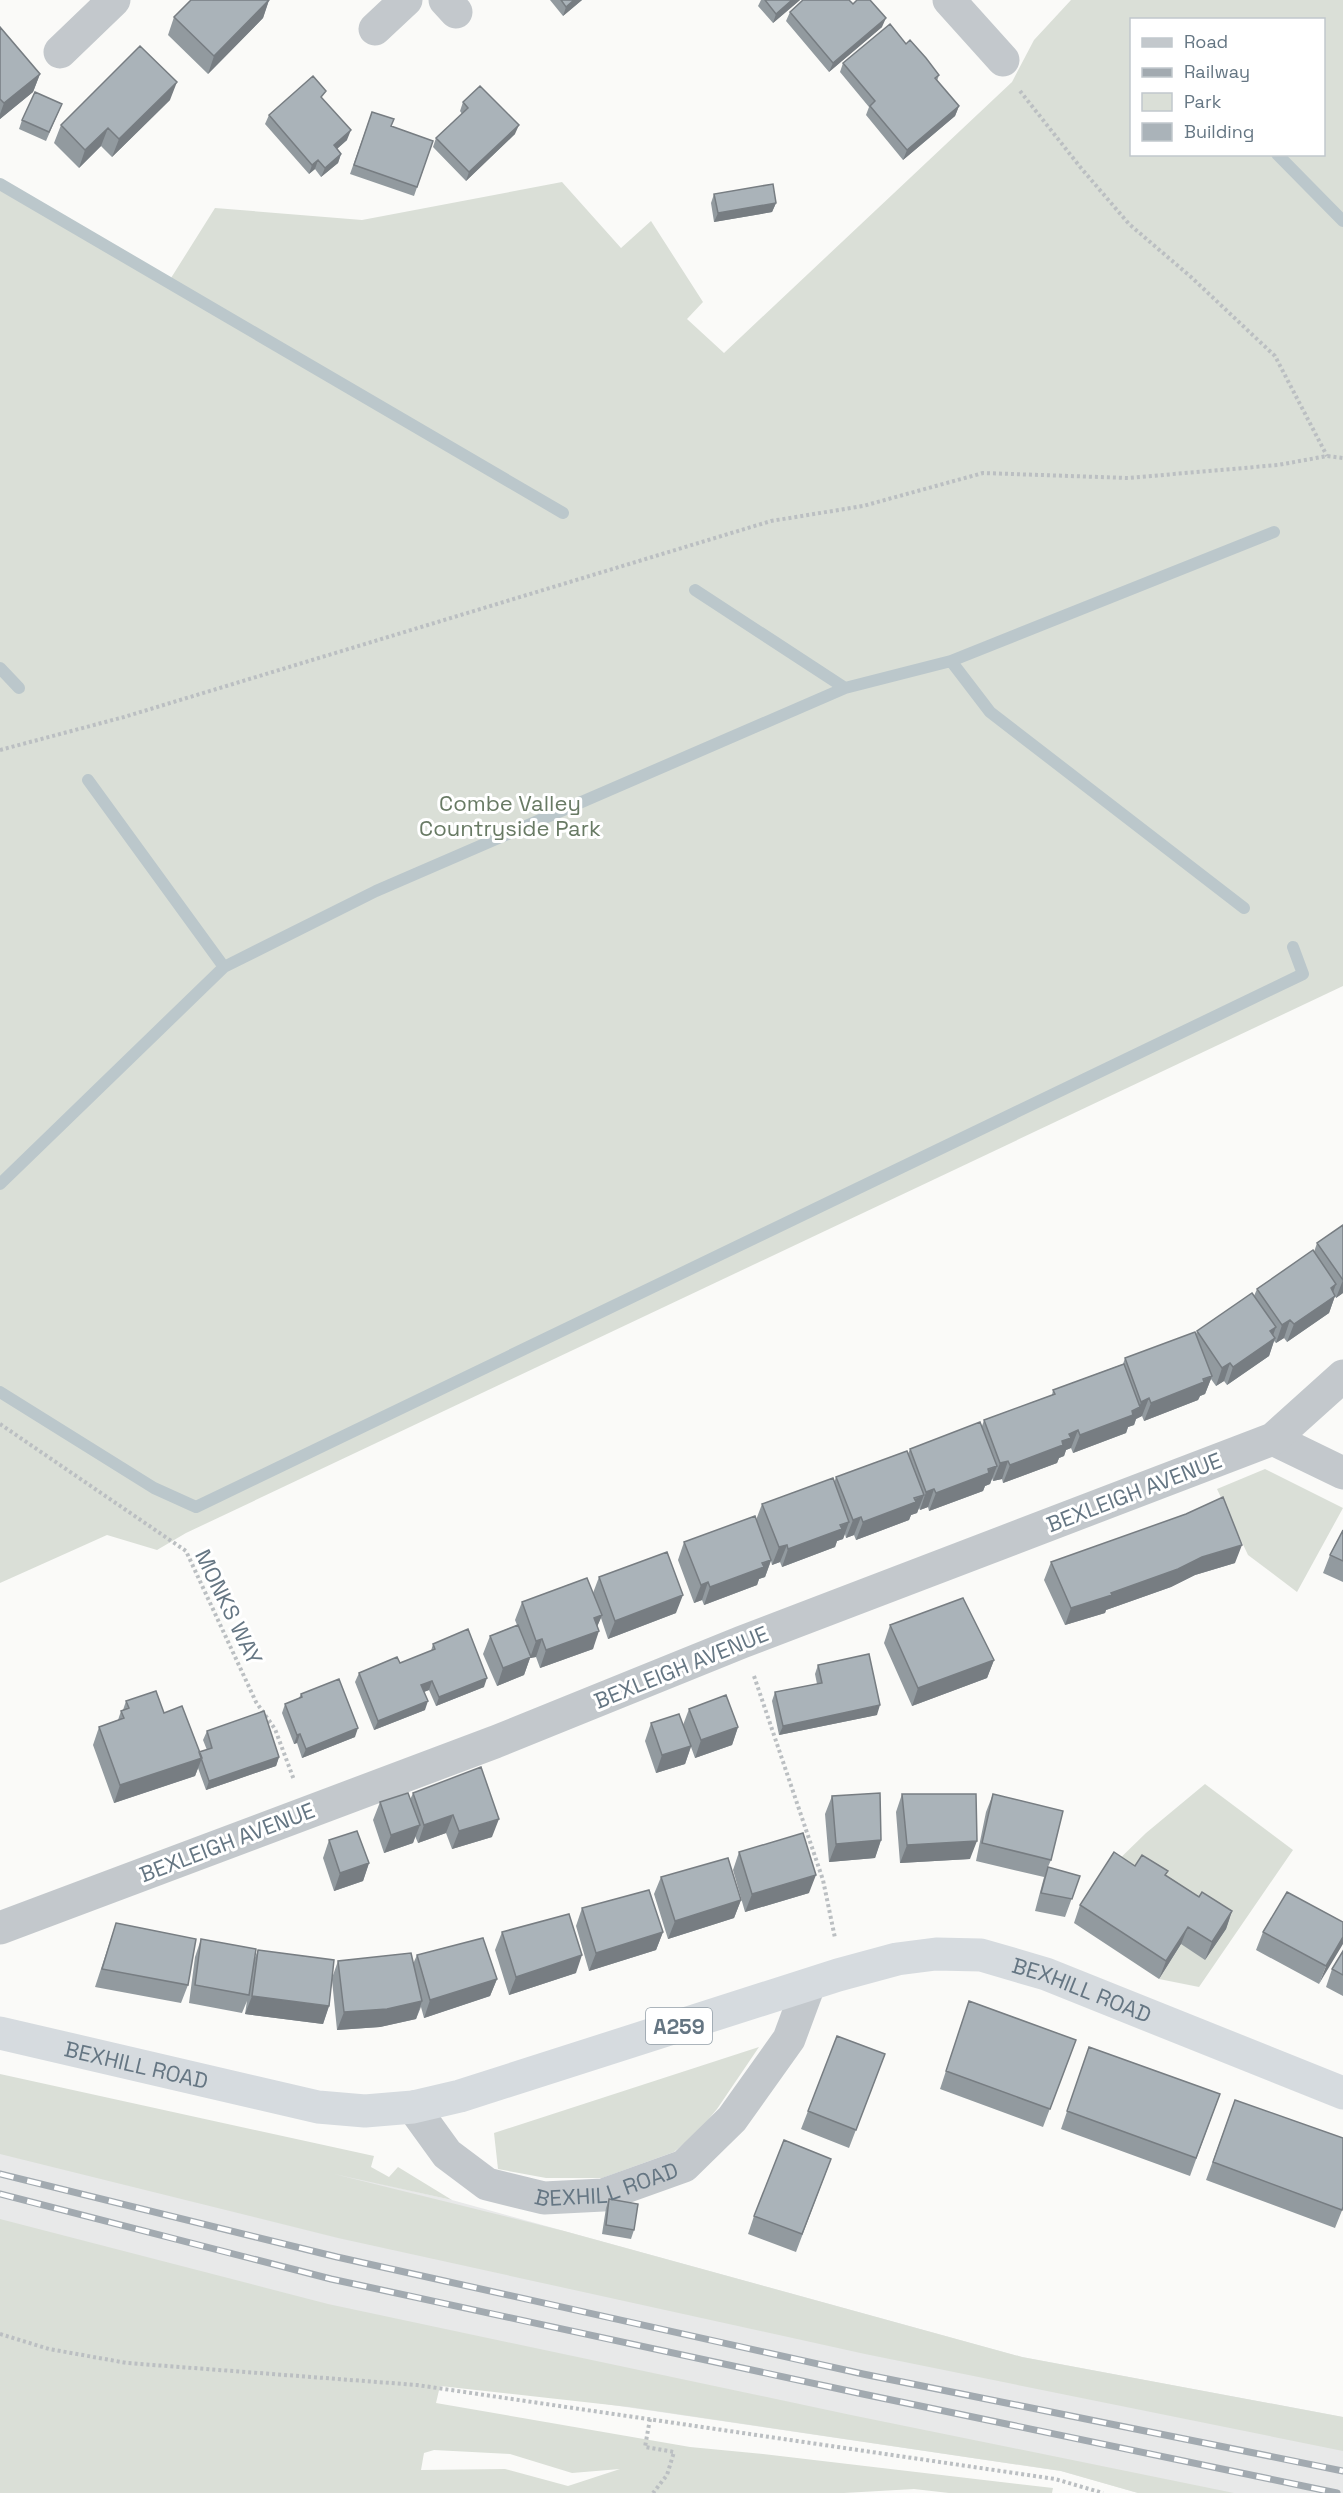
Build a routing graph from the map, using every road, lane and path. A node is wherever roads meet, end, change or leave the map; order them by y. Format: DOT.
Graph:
graph roads {
  1 [pos="114,0"];
  2 [pos="406,0"];
  3 [pos="949,0"];
  4 [pos="375,29"];
  5 [pos="60,52"];
  6 [pos="1003,60"];
  7 [pos="1327,456"];
  8 [pos="1343,458"];
  9 [pos="0,750"];
  10 [pos="1343,1376"];
  11 [pos="0,1424"];
  12 [pos="1273,1439"];
  13 [pos="1343,1473"];
  14 [pos="742,1642"];
  15 [pos="294,1780"];
  16 [pos="0,1928"];
  17 [pos="824,1980"];
  18 [pos="0,2033"];
  19 [pos="1343,2093"];
  20 [pos="413,2107"];
  21 [pos="0,2334"];
  22 [pos="650,2419"];
  23 [pos="653,2493"];
  24 [pos="1103,2493"];
  1 -- 5 [label="street"];
  2 -- 4 [label="street"];
  3 -- 6 [label="street"];
  6 -- 7 [label="path"];
  7 -- 8 [label="path"];
  7 -- 9 [label="path"];
  10 -- 12 [label="street, BEXLEIGH AVENUE"];
  11 -- 15 [label="path, MONKS WAY"];
  12 -- 13 [label="street"];
  12 -- 14 [label="street, BEXLEIGH AVENUE"];
  14 -- 16 [label="street, BEXLEIGH AVENUE"];
  14 -- 17 [label="path"];
  17 -- 19 [label="highway, BEXHILL ROAD / A259"];
  17 -- 20 [label="highway, BEXHILL ROAD / A259"];
  17 -- 20 [label="street, BEXHILL ROAD"];
  18 -- 20 [label="highway, BEXHILL ROAD / A259"];
  21 -- 22 [label="path"];
  22 -- 23 [label="path"];
  22 -- 24 [label="path"];
}
